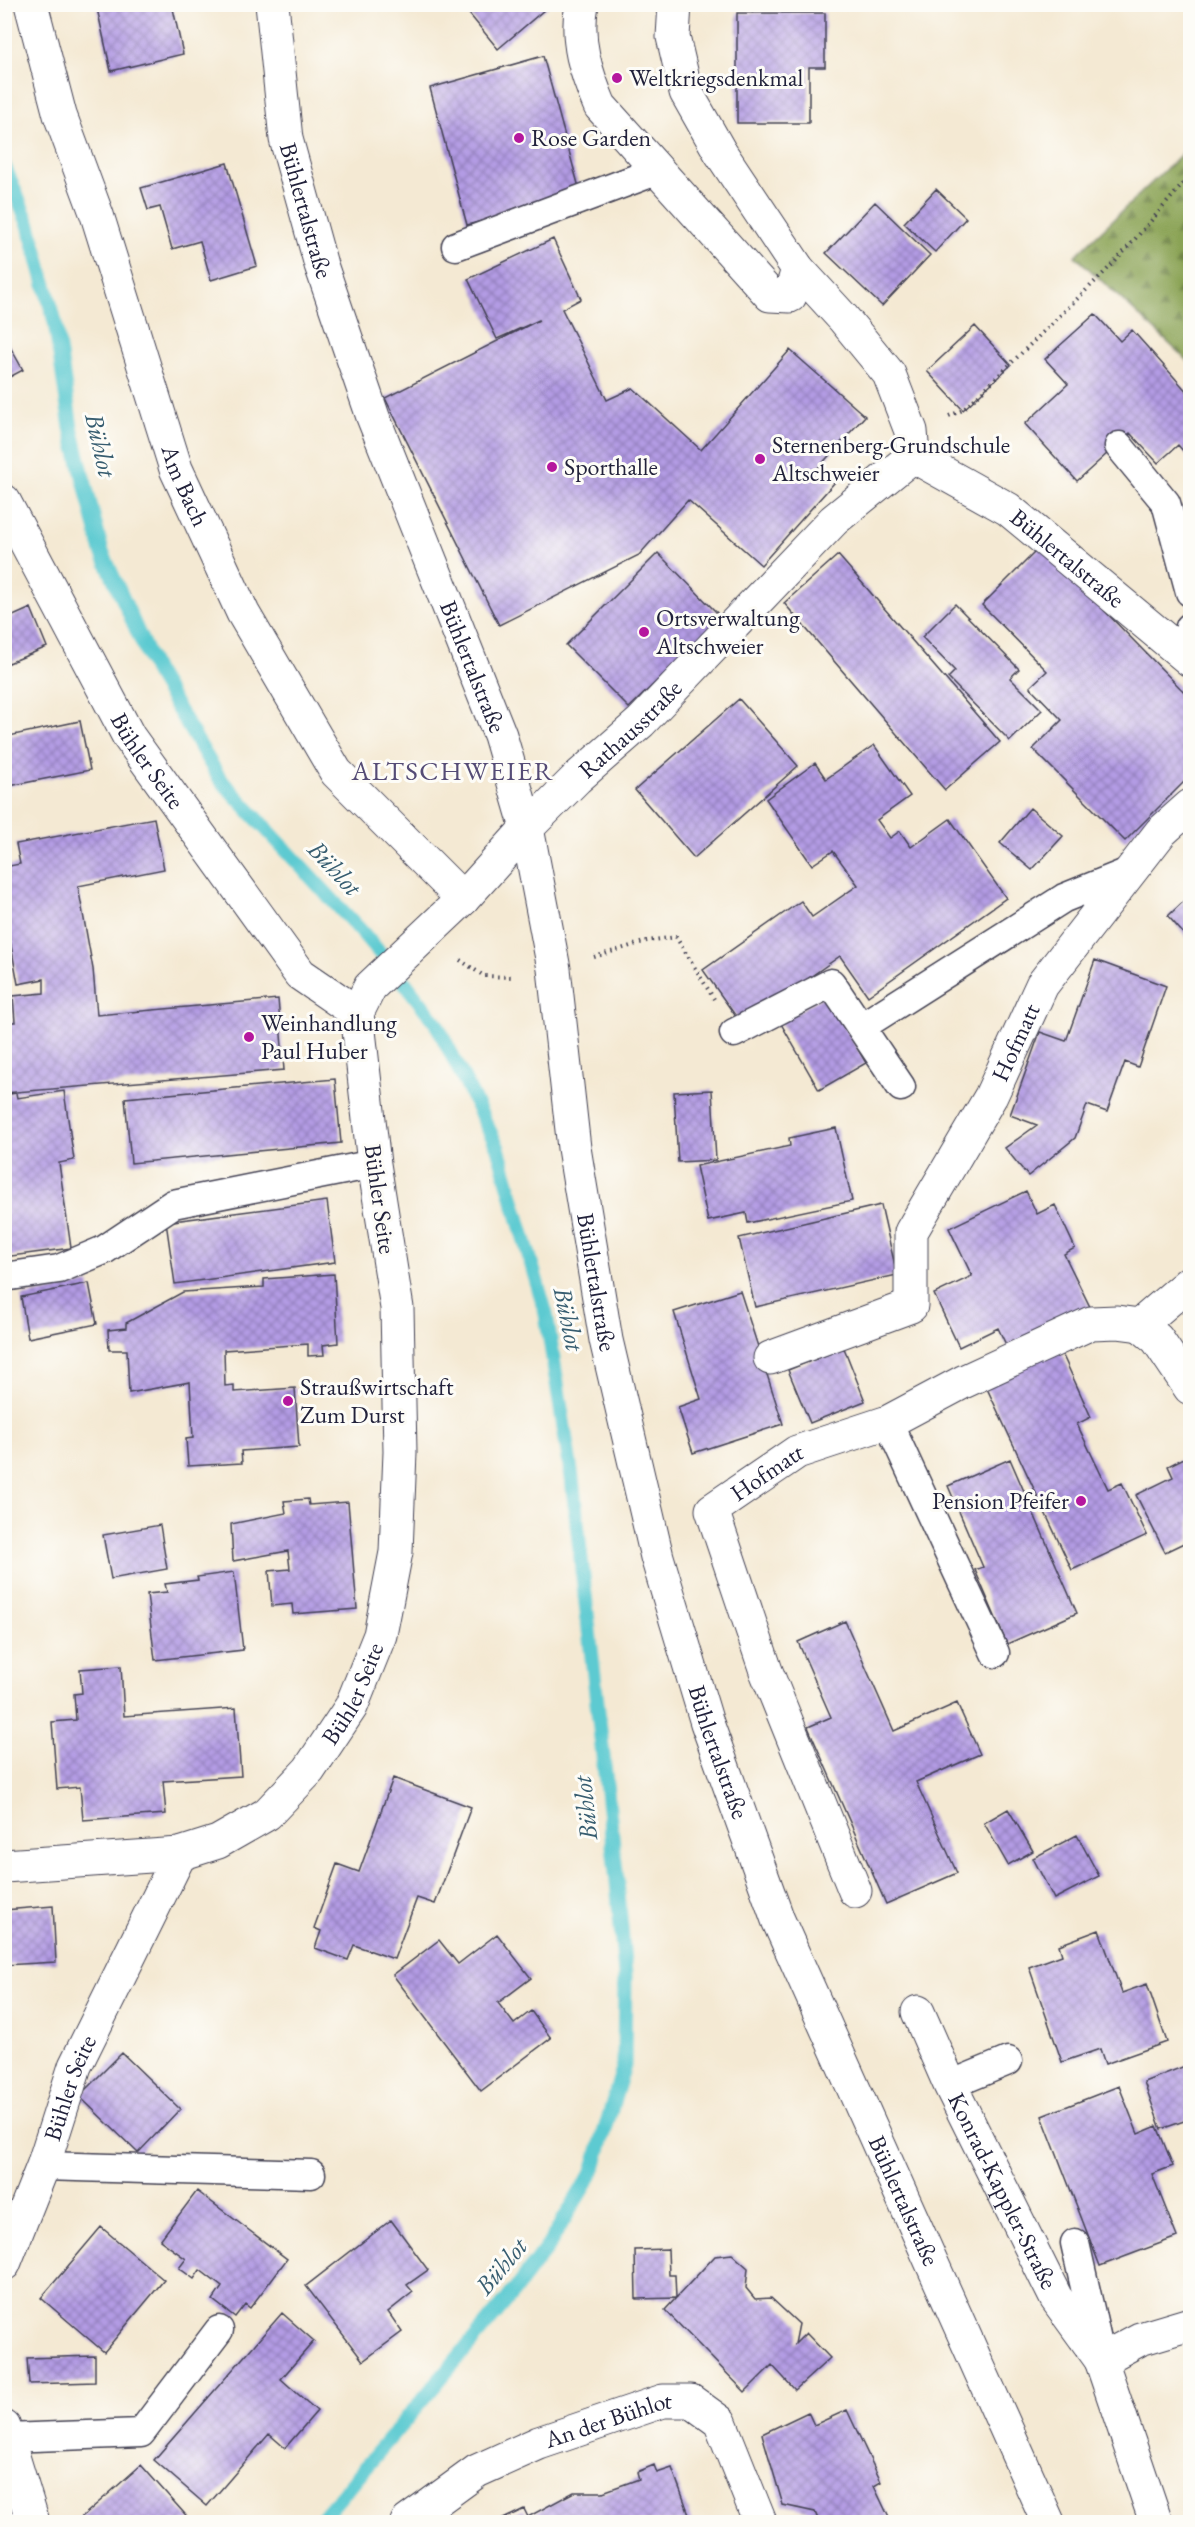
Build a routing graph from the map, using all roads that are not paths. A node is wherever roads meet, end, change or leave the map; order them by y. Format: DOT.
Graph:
graph roads {
  1 [pos="31,4"];
  2 [pos="272,4"];
  3 [pos="582,4"];
  4 [pos="675,4"];
  5 [pos="659,170"];
  6 [pos="456,246"];
  7 [pos="798,269"];
  8 [pos="912,443"];
  9 [pos="1119,446"];
  10 [pos="8,515"];
  11 [pos="1191,592"];
  12 [pos="1188,646"];
  13 [pos="1191,806"];
  14 [pos="527,828"];
  15 [pos="1131,871"];
  16 [pos="463,899"];
  17 [pos="363,1000"];
  18 [pos="861,1027"];
  19 [pos="734,1033"];
  20 [pos="901,1087"];
  21 [pos="374,1164"];
  22 [pos="4,1278"];
  23 [pos="1191,1282"];
  24 [pos="1140,1325"];
  25 [pos="770,1358"];
  26 [pos="1191,1388"];
  27 [pos="888,1422"];
  28 [pos="994,1653"];
  29 [pos="180,1854"];
  30 [pos="4,1866"];
  31 [pos="855,1891"];
  32 [pos="918,2012"];
  33 [pos="1008,2061"];
  34 [pos="950,2085"];
  35 [pos="43,2166"];
  36 [pos="311,2174"];
  37 [pos="1075,2243"];
  38 [pos="4,2264"];
  39 [pos="1191,2324"];
  40 [pos="219,2330"];
  41 [pos="1101,2360"];
  42 [pos="6,2432"];
  43 [pos="33,2523"];
  44 [pos="406,2523"];
  45 [pos="760,2523"];
  46 [pos="1048,2523"];
  47 [pos="1156,2523"];
  1 -- 16 [label="street, Am Bach"];
  2 -- 14 [label="street, Bühlertalstraße"];
  3 -- 5 [label="street"];
  4 -- 7 [label="street"];
  5 -- 6 [label="lane"];
  5 -- 7 [label="street"];
  7 -- 8 [label="street"];
  8 -- 12 [label="street, Bühlertalstraße"];
  8 -- 14 [label="street, Rathausstraße"];
  9 -- 11 [label="lane"];
  10 -- 17 [label="street, Bühler Seite"];
  13 -- 15 [label="street, Hofmatt"];
  14 -- 16 [label="street"];
  14 -- 46 [label="street, Bühlertalstraße"];
  15 -- 18 [label="lane"];
  15 -- 25 [label="street, Hofmatt"];
  16 -- 17 [label="street"];
  17 -- 21 [label="street, Bühler Seite"];
  18 -- 19 [label="lane"];
  18 -- 20 [label="lane"];
  21 -- 22 [label="lane"];
  21 -- 29 [label="street, Bühler Seite"];
  23 -- 24 [label="street"];
  24 -- 26 [label="street"];
  24 -- 27 [label="street, Hofmatt"];
  27 -- 28 [label="lane"];
  27 -- 31 [label="street, Hofmatt"];
  29 -- 30 [label="street"];
  29 -- 35 [label="street, Bühler Seite"];
  32 -- 34 [label="street, Konrad-Kappler-Straße"];
  33 -- 34 [label="lane"];
  34 -- 41 [label="street, Konrad-Kappler-Straße"];
  35 -- 36 [label="lane"];
  35 -- 38 [label="street, Bühler Seite"];
  37 -- 41 [label="lane"];
  39 -- 41 [label="street"];
  40 -- 42 [label="lane"];
  41 -- 47 [label="street, Konrad-Kappler-Straße"];
  42 -- 43 [label="street"];
  44 -- 45 [label="street, An der Bühlot"];
}
